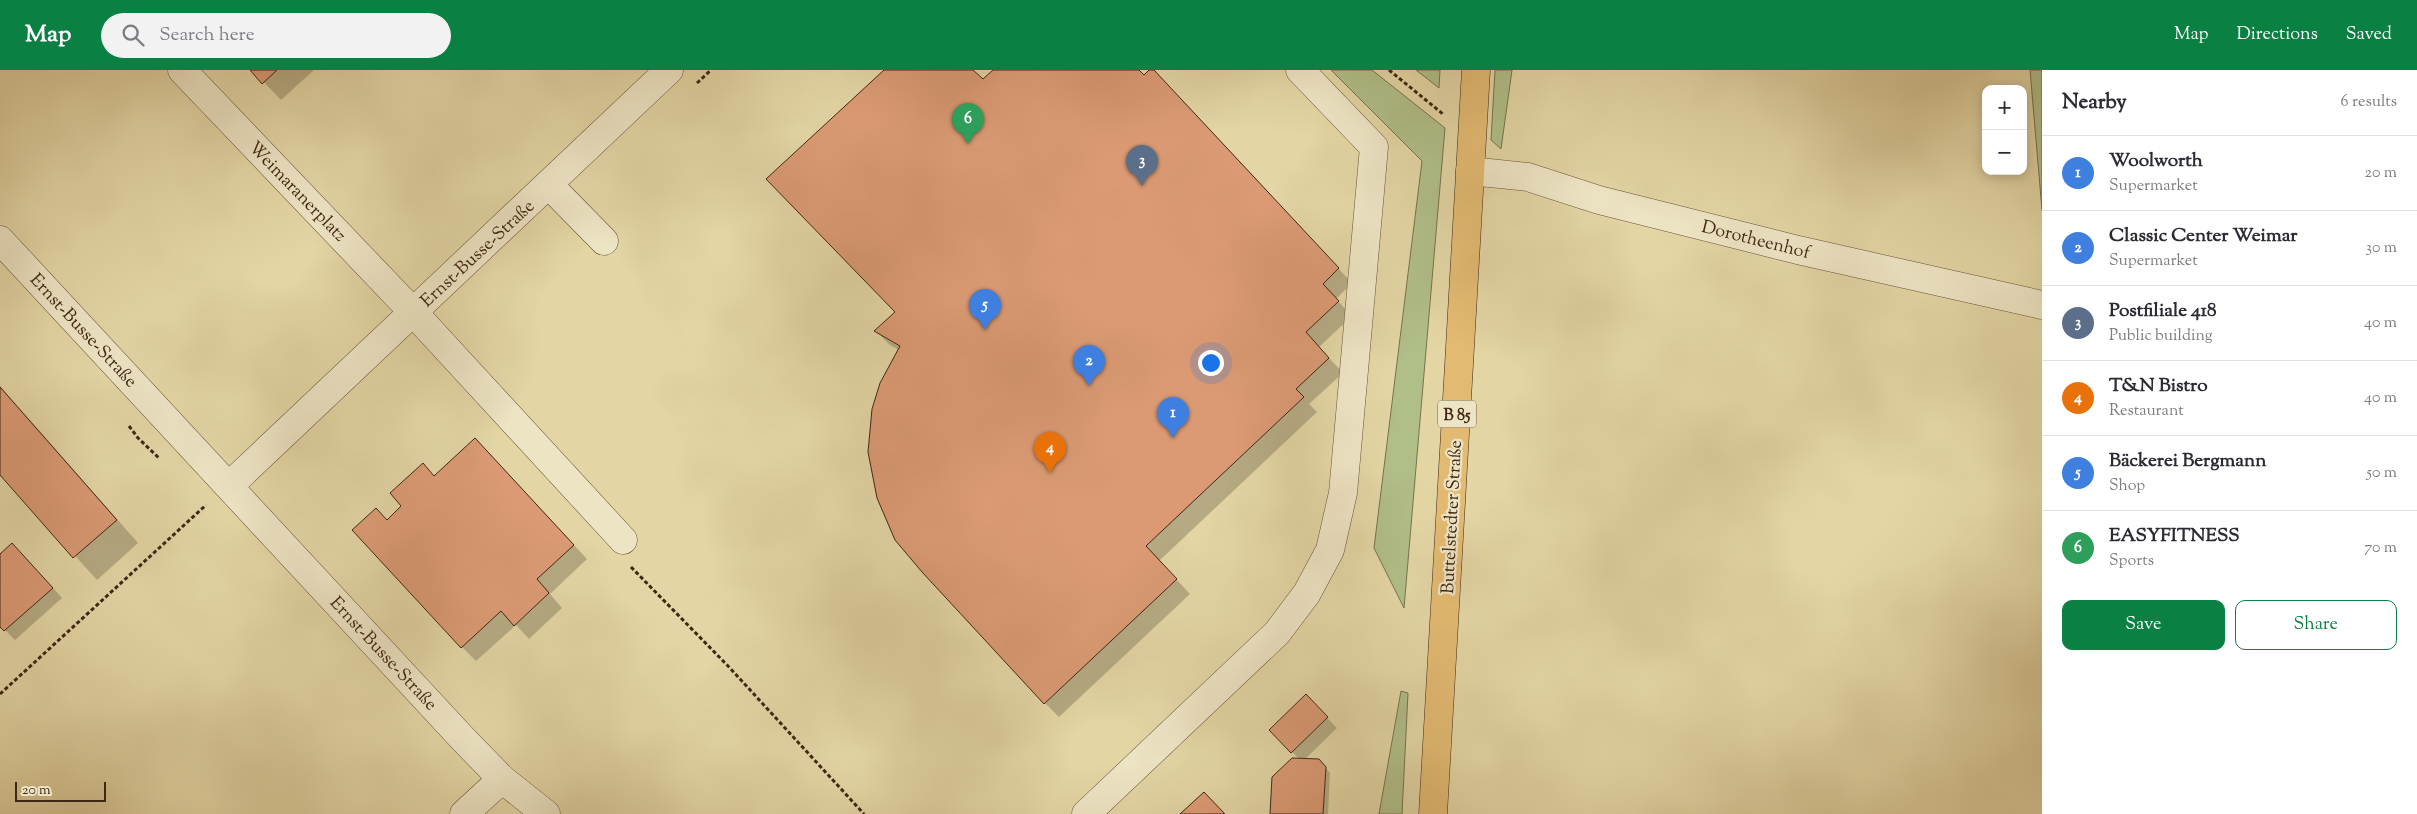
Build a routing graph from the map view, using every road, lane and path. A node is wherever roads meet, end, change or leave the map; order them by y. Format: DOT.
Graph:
graph roads {
  1 [pos="182,70"];
  2 [pos="669,70"];
  3 [pos="1300,70"];
  4 [pos="1389,70"];
  5 [pos="1476,70"];
  6 [pos="1447,117"];
  7 [pos="1470,172"];
  8 [pos="549,185"];
  9 [pos="0,240"];
  10 [pos="604,241"];
  11 [pos="2042,305"];
  12 [pos="413,312"];
  13 [pos="230,485"];
  14 [pos="623,540"];
  15 [pos="0,694"];
  16 [pos="502,779"];
  17 [pos="464,814"];
  18 [pos="546,814"];
  19 [pos="864,814"];
  20 [pos="1086,814"];
  21 [pos="1433,814"];
  1 -- 12 [label="street, Weimaranerplatz"];
  2 -- 8 [label="street, Ernst-Busse-Straße"];
  3 -- 20 [label="street"];
  4 -- 6 [label="path"];
  5 -- 7 [label="main road, Buttelstedter Straße / B 85"];
  7 -- 11 [label="street, Dorotheenhof"];
  7 -- 21 [label="main road, Buttelstedter Straße / B 85"];
  8 -- 10 [label="street"];
  8 -- 12 [label="street, Ernst-Busse-Straße"];
  9 -- 13 [label="street, Ernst-Busse-Straße"];
  12 -- 13 [label="street, Ernst-Busse-Straße"];
  12 -- 14 [label="street, Weimaranerplatz"];
  13 -- 15 [label="path"];
  13 -- 16 [label="street, Ernst-Busse-Straße"];
  14 -- 19 [label="path"];
  16 -- 17 [label="street"];
  16 -- 18 [label="street, Ernst-Busse-Straße"];
}
